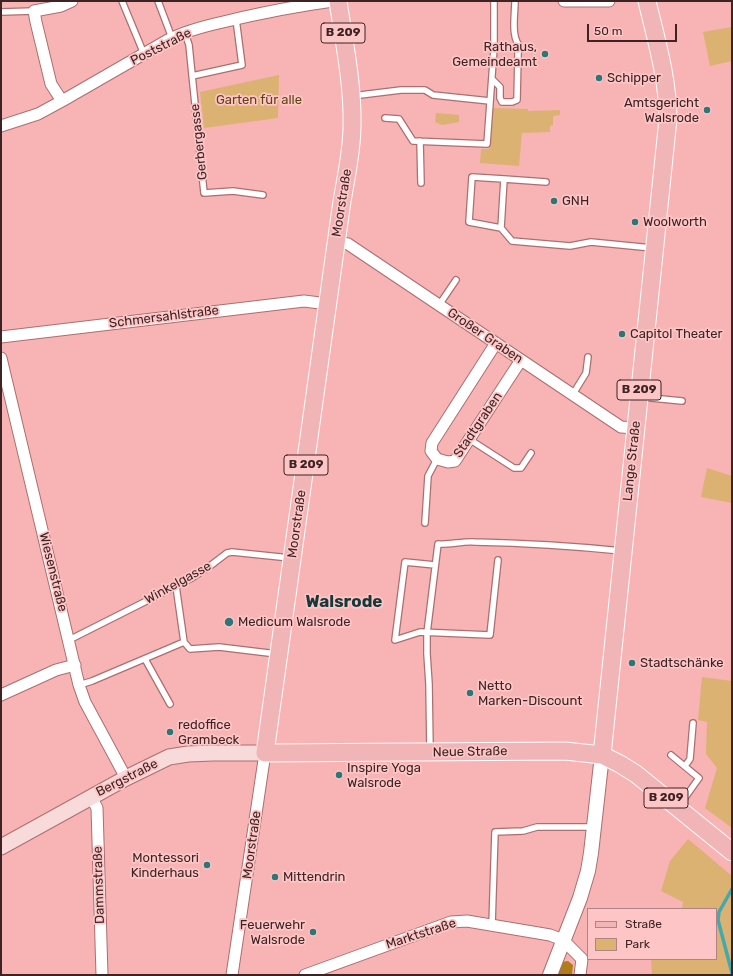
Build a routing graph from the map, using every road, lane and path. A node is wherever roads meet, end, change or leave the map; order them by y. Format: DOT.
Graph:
graph roads {
  1 [pos="72,1"];
  2 [pos="122,1"];
  3 [pos="158,1"];
  4 [pos="333,1"];
  5 [pos="338,1"];
  6 [pos="494,1"];
  7 [pos="515,1"];
  8 [pos="564,1"];
  9 [pos="609,1"];
  10 [pos="647,1"];
  11 [pos="34,10"];
  12 [pos="1,12"];
  13 [pos="236,18"];
  14 [pos="185,33"];
  15 [pos="172,38"];
  16 [pos="144,54"];
  17 [pos="192,76"];
  18 [pos="492,79"];
  19 [pos="352,96"];
  20 [pos="62,101"];
  21 [pos="490,101"];
  22 [pos="385,118"];
  23 [pos="1,126"];
  24 [pos="420,141"];
  25 [pos="504,179"];
  26 [pos="546,182"];
  27 [pos="421,183"];
  28 [pos="263,195"];
  29 [pos="500,228"];
  30 [pos="336,242"];
  31 [pos="654,248"];
  32 [pos="456,280"];
  33 [pos="328,304"];
  34 [pos="439,305"];
  35 [pos="1,337"];
  36 [pos="496,343"];
  37 [pos="588,357"];
  38 [pos="1,358"];
  39 [pos="521,360"];
  40 [pos="573,394"];
  41 [pos="639,397"];
  42 [pos="682,401"];
  43 [pos="635,428"];
  44 [pos="469,439"];
  45 [pos="531,453"];
  46 [pos="437,459"];
  47 [pos="425,522"];
  48 [pos="622,551"];
  49 [pos="293,558"];
  50 [pos="498,560"];
  51 [pos="435,565"];
  52 [pos="176,586"];
  53 [pos="426,633"];
  54 [pos="69,640"];
  55 [pos="184,642"];
  56 [pos="279,654"];
  57 [pos="145,659"];
  58 [pos="75,664"];
  59 [pos="79,685"];
  60 [pos="1,695"];
  61 [pos="170,704"];
  62 [pos="693,723"];
  63 [pos="430,752"];
  64 [pos="265,753"];
  65 [pos="602,755"];
  66 [pos="672,755"];
  67 [pos="685,766"];
  68 [pos="126,778"];
  69 [pos="91,797"];
  70 [pos="678,808"];
  71 [pos="594,827"];
  72 [pos="1,846"];
  73 [pos="732,852"];
  74 [pos="492,925"];
  75 [pos="563,940"];
  76 [pos="102,975"];
  77 [pos="232,975"];
  78 [pos="306,975"];
  79 [pos="550,975"];
  80 [pos="580,975"];
  1 -- 11 [label="street"];
  2 -- 16 [label="lane"];
  3 -- 15 [label="lane"];
  4 -- 13 [label="street, Poststraße"];
  5 -- 19 [label="main road, Moorstraße / B 209"];
  6 -- 18 [label="lane"];
  7 -- 18 [label="lane"];
  8 -- 9 [label="street"];
  10 -- 31 [label="main road, Lange Straße / B 209"];
  11 -- 12 [label="lane"];
  11 -- 20 [label="street"];
  13 -- 14 [label="street, Poststraße"];
  13 -- 17 [label="lane"];
  14 -- 15 [label="street, Poststraße"];
  14 -- 17 [label="lane, Gerbergasse"];
  15 -- 16 [label="street, Poststraße"];
  16 -- 20 [label="street, Poststraße"];
  17 -- 28 [label="lane, Gerbergasse"];
  18 -- 21 [label="lane"];
  19 -- 21 [label="lane"];
  19 -- 30 [label="main road, Moorstraße / B 209"];
  20 -- 23 [label="street, Poststraße"];
  21 -- 24 [label="lane"];
  22 -- 24 [label="lane"];
  24 -- 27 [label="lane"];
  25 -- 26 [label="lane"];
  25 -- 29 [label="lane"];
  25 -- 29 [label="lane"];
  29 -- 31 [label="lane"];
  30 -- 33 [label="main road, Moorstraße / B 209"];
  30 -- 34 [label="street, Großer Graben"];
  31 -- 41 [label="main road, Lange Straße / B 209"];
  32 -- 34 [label="lane"];
  33 -- 35 [label="street, Schmersahlstraße"];
  33 -- 49 [label="main road, Moorstraße / B 209"];
  34 -- 36 [label="street, Großer Graben"];
  36 -- 39 [label="street, Großer Graben"];
  36 -- 46 [label="street, Stadtgraben"];
  37 -- 40 [label="lane"];
  38 -- 54 [label="street, Wiesenstraße"];
  39 -- 40 [label="street, Großer Graben"];
  39 -- 44 [label="street, Stadtgraben"];
  40 -- 43 [label="street, Großer Graben"];
  41 -- 42 [label="lane"];
  41 -- 43 [label="main road, Lange Straße / B 209"];
  43 -- 48 [label="main road, Lange Straße / B 209"];
  44 -- 45 [label="lane"];
  44 -- 46 [label="street, Stadtgraben"];
  46 -- 47 [label="lane"];
  48 -- 51 [label="lane"];
  48 -- 65 [label="main road, Lange Straße / B 209"];
  49 -- 52 [label="lane, Winkelgasse"];
  49 -- 56 [label="main road, Moorstraße / B 209"];
  50 -- 53 [label="lane"];
  51 -- 53 [label="lane"];
  51 -- 53 [label="lane"];
  52 -- 54 [label="lane, Winkelgasse"];
  52 -- 55 [label="lane"];
  53 -- 63 [label="lane"];
  54 -- 58 [label="street, Wiesenstraße"];
  55 -- 56 [label="lane"];
  55 -- 57 [label="lane"];
  56 -- 64 [label="main road, Moorstraße / B 209"];
  57 -- 59 [label="lane"];
  57 -- 61 [label="lane"];
  58 -- 59 [label="street, Wiesenstraße"];
  58 -- 60 [label="street"];
  59 -- 68 [label="street, Wiesenstraße"];
  62 -- 67 [label="lane"];
  63 -- 64 [label="main road, Neue Straße / B 209"];
  63 -- 65 [label="main road, Neue Straße / B 209"];
  64 -- 68 [label="main road, Bergstraße"];
  64 -- 77 [label="street, Moorstraße"];
  65 -- 70 [label="main road, B 209"];
  65 -- 71 [label="street"];
  66 -- 67 [label="lane"];
  67 -- 70 [label="lane"];
  68 -- 69 [label="main road, Bergstraße"];
  69 -- 72 [label="main road, Bergstraße"];
  69 -- 76 [label="street, Dammstraße"];
  70 -- 73 [label="main road, B 209"];
  71 -- 74 [label="lane"];
  71 -- 75 [label="street"];
  74 -- 75 [label="street, Marktstraße"];
  74 -- 78 [label="street, Marktstraße"];
  75 -- 79 [label="street"];
  75 -- 80 [label="street"];
}
